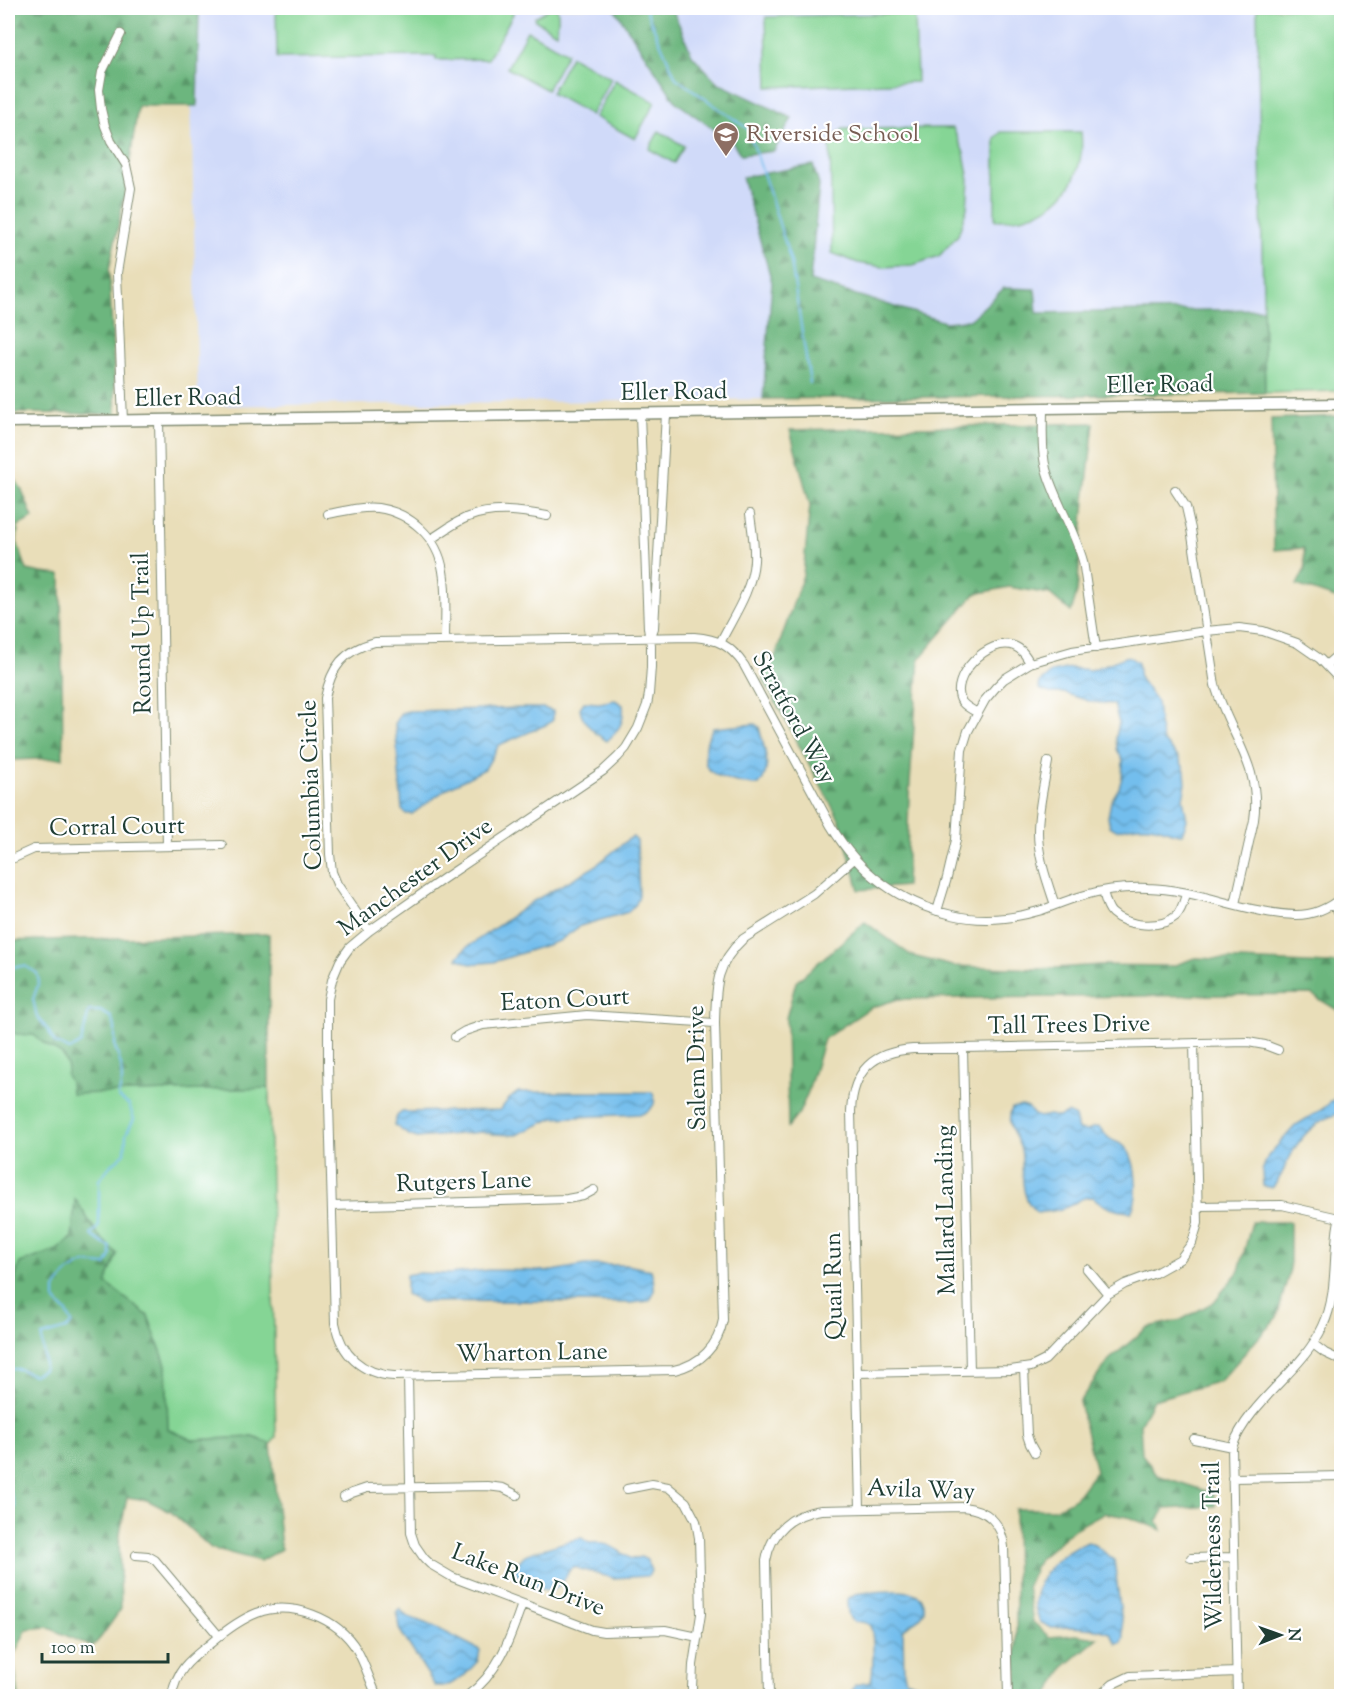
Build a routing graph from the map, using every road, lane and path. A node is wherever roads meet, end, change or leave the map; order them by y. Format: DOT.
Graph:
graph roads {
  1 [pos="121,34"];
  2 [pos="1341,404"];
  3 [pos="1043,409"];
  4 [pos="640,414"];
  5 [pos="666,414"];
  6 [pos="159,420"];
  7 [pos="123,421"];
  8 [pos="8,422"];
  9 [pos="1175,490"];
  10 [pos="328,514"];
  11 [pos="750,514"];
  12 [pos="547,516"];
  13 [pos="431,539"];
  14 [pos="1206,631"];
  15 [pos="651,638"];
  16 [pos="445,640"];
  17 [pos="401,641"];
  18 [pos="720,643"];
  19 [pos="1096,648"];
  20 [pos="1341,655"];
  21 [pos="1030,663"];
  22 [pos="1326,665"];
  23 [pos="1341,682"];
  24 [pos="978,712"];
  25 [pos="1048,762"];
  26 [pos="222,845"];
  27 [pos="167,846"];
  28 [pos="14,858"];
  29 [pos="854,859"];
  30 [pos="1103,891"];
  31 [pos="1186,894"];
  32 [pos="1341,897"];
  33 [pos="1235,904"];
  34 [pos="1333,904"];
  35 [pos="1055,905"];
  36 [pos="937,911"];
  37 [pos="1341,917"];
  38 [pos="369,931"];
  39 [pos="715,1023"];
  40 [pos="455,1037"];
  41 [pos="1194,1043"];
  42 [pos="963,1048"];
  43 [pos="1278,1050"];
  44 [pos="866,1067"];
  45 [pos="594,1190"];
  46 [pos="333,1206"];
  47 [pos="1198,1206"];
  48 [pos="1340,1215"];
  49 [pos="1087,1269"];
  50 [pos="1108,1294"];
  51 [pos="715,1341"];
  52 [pos="1314,1344"];
  53 [pos="347,1352"];
  54 [pos="1341,1361"];
  55 [pos="1024,1369"];
  56 [pos="970,1371"];
  57 [pos="857,1373"];
  58 [pos="408,1376"];
  59 [pos="1194,1439"];
  60 [pos="1232,1447"];
  61 [pos="1035,1453"];
  62 [pos="1341,1476"];
  63 [pos="1232,1478"];
  64 [pos="410,1487"];
  65 [pos="627,1489"];
  66 [pos="517,1495"];
  67 [pos="344,1497"];
  68 [pos="860,1508"];
  69 [pos="136,1555"];
  70 [pos="1234,1557"];
  71 [pos="1191,1558"];
  72 [pos="522,1604"];
  73 [pos="219,1636"];
  74 [pos="698,1637"];
  75 [pos="1237,1672"];
  76 [pos="172,1696"];
  77 [pos="377,1696"];
  78 [pos="467,1696"];
  79 [pos="693,1696"];
  80 [pos="769,1696"];
  81 [pos="1008,1696"];
  82 [pos="1099,1696"];
  83 [pos="1237,1696"];
  1 -- 7 [label="street"];
  2 -- 3 [label="street, Eller Road"];
  3 -- 5 [label="street, Eller Road"];
  3 -- 19 [label="street"];
  4 -- 5 [label="street, Eller Road"];
  4 -- 6 [label="street, Eller Road"];
  4 -- 15 [label="street, Manchester Drive"];
  5 -- 15 [label="street, Manchester Drive"];
  6 -- 7 [label="street, Eller Road"];
  6 -- 27 [label="street, Round Up Trail"];
  7 -- 8 [label="street, Eller Road"];
  9 -- 14 [label="street"];
  10 -- 13 [label="street"];
  11 -- 18 [label="street"];
  12 -- 13 [label="street"];
  13 -- 16 [label="street"];
  14 -- 19 [label="street"];
  14 -- 22 [label="street"];
  14 -- 33 [label="street"];
  15 -- 16 [label="street, Stratford Way"];
  15 -- 18 [label="street, Stratford Way"];
  15 -- 38 [label="street, Manchester Drive"];
  16 -- 17 [label="street, Stratford Way"];
  17 -- 38 [label="street, Columbia Circle"];
  18 -- 29 [label="street, Stratford Way"];
  19 -- 21 [label="street"];
  20 -- 22 [label="street"];
  21 -- 24 [label="street"];
  21 -- 24 [label="street"];
  22 -- 23 [label="street"];
  24 -- 36 [label="street"];
  25 -- 35 [label="street"];
  26 -- 27 [label="street, Corral Court"];
  27 -- 28 [label="street, Corral Court"];
  29 -- 36 [label="street, Stratford Way"];
  29 -- 39 [label="street, Salem Drive"];
  30 -- 31 [label="street, Stratford Way"];
  30 -- 31 [label="street"];
  30 -- 35 [label="street, Stratford Way"];
  31 -- 33 [label="street, Stratford Way"];
  32 -- 34 [label="street"];
  33 -- 34 [label="street, Stratford Way"];
  34 -- 37 [label="street"];
  35 -- 36 [label="street, Stratford Way"];
  38 -- 46 [label="street, Manchester Drive"];
  39 -- 40 [label="street, Eaton Court"];
  39 -- 51 [label="street, Salem Drive"];
  41 -- 42 [label="street, Tall Trees Drive"];
  41 -- 43 [label="street, Tall Trees Drive"];
  41 -- 47 [label="street"];
  42 -- 44 [label="street, Tall Trees Drive"];
  42 -- 56 [label="street, Mallard Landing"];
  44 -- 57 [label="street, Quail Run"];
  45 -- 46 [label="street, Rutgers Lane"];
  46 -- 53 [label="street, Manchester Drive"];
  47 -- 48 [label="street"];
  47 -- 50 [label="street"];
  48 -- 52 [label="street, Wilderness Trail"];
  49 -- 50 [label="street"];
  50 -- 55 [label="street"];
  51 -- 58 [label="street, Wharton Lane"];
  52 -- 54 [label="street"];
  52 -- 60 [label="street, Wilderness Trail"];
  53 -- 58 [label="street, Wharton Lane"];
  55 -- 56 [label="street"];
  55 -- 61 [label="street"];
  56 -- 57 [label="street"];
  57 -- 68 [label="street, Quail Run"];
  58 -- 64 [label="street, Lake Run Drive"];
  59 -- 60 [label="street"];
  60 -- 63 [label="street, Wilderness Trail"];
  62 -- 63 [label="street"];
  63 -- 70 [label="street, Wilderness Trail"];
  64 -- 66 [label="street"];
  64 -- 67 [label="street"];
  64 -- 72 [label="street, Lake Run Drive"];
  65 -- 74 [label="street"];
  68 -- 80 [label="street, Avila Way"];
  68 -- 81 [label="street, Avila Way"];
  69 -- 73 [label="street"];
  70 -- 71 [label="street"];
  70 -- 75 [label="street, Wilderness Trail"];
  72 -- 74 [label="street, Lake Run Drive"];
  72 -- 78 [label="street"];
  73 -- 76 [label="street"];
  73 -- 77 [label="street"];
  74 -- 79 [label="street"];
  75 -- 82 [label="street"];
  75 -- 83 [label="street, Wilderness Trail"];
}
